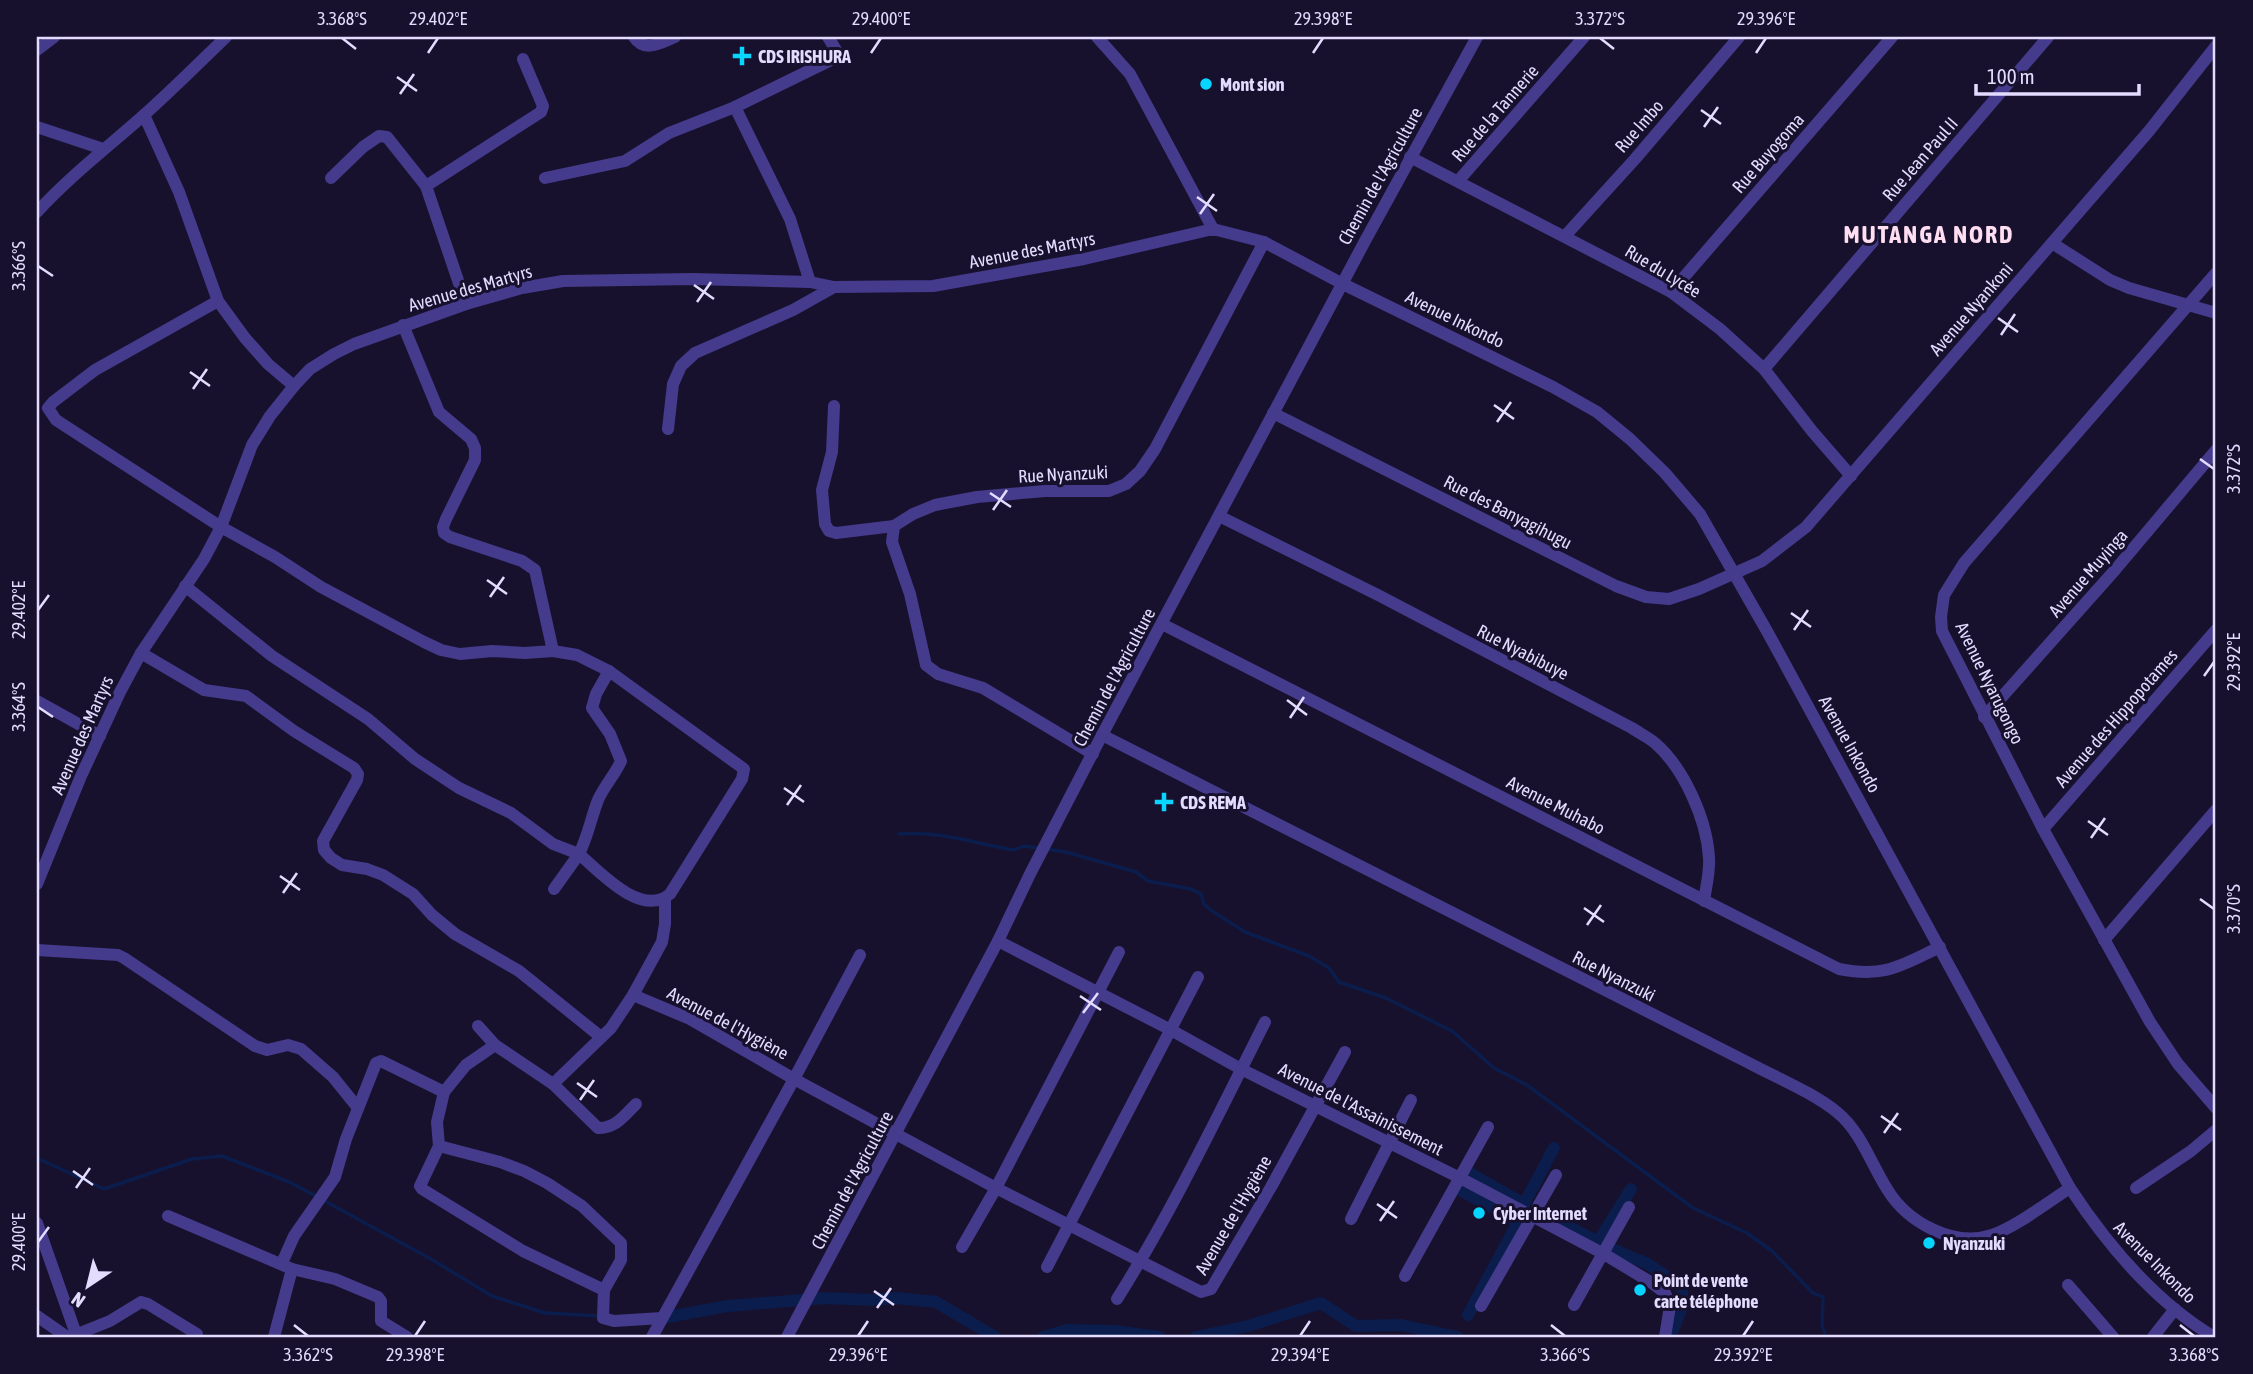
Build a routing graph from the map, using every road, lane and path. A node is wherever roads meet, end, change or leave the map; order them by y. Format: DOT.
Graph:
graph roads {
  1 [pos="54,37"];
  2 [pos="226,37"];
  3 [pos="634,37"];
  4 [pos="675,37"];
  5 [pos="828,37"];
  6 [pos="1097,37"];
  7 [pos="1477,37"];
  8 [pos="1584,37"];
  9 [pos="1739,37"];
  10 [pos="1892,37"];
  11 [pos="2048,37"];
  12 [pos="2216,46"];
  13 [pos="37,50"];
  14 [pos="523,59"];
  15 [pos="735,107"];
  16 [pos="144,115"];
  17 [pos="37,127"];
  18 [pos="103,149"];
  19 [pos="1410,157"];
  20 [pos="331,178"];
  21 [pos="545,178"];
  22 [pos="1459,180"];
  23 [pos="426,186"];
  24 [pos="37,212"];
  25 [pos="1213,229"];
  26 [pos="1564,236"];
  27 [pos="1264,242"];
  28 [pos="2052,243"];
  29 [pos="2216,273"];
  30 [pos="810,282"];
  31 [pos="1343,284"];
  32 [pos="834,287"];
  33 [pos="1671,292"];
  34 [pos="218,301"];
  35 [pos="466,304"];
  36 [pos="2188,304"];
  37 [pos="2216,313"];
  38 [pos="403,326"];
  39 [pos="1764,369"];
  40 [pos="294,386"];
  41 [pos="834,406"];
  42 [pos="1273,413"];
  43 [pos="668,429"];
  44 [pos="2216,450"];
  45 [pos="1851,475"];
  46 [pos="1219,516"];
  47 [pos="894,526"];
  48 [pos="221,527"];
  49 [pos="1734,575"];
  50 [pos="185,586"];
  51 [pos="1162,624"];
  52 [pos="2216,630"];
  53 [pos="553,651"];
  54 [pos="141,653"];
  55 [pos="609,671"];
  56 [pos="37,701"];
  57 [pos="1984,717"];
  58 [pos="100,736"];
  59 [pos="1102,736"];
  60 [pos="1093,754"];
  61 [pos="2216,810"];
  62 [pos="2043,829"];
  63 [pos="579,854"];
  64 [pos="37,884"];
  65 [pos="554,889"];
  66 [pos="664,899"];
  67 [pos="1704,901"];
  68 [pos="2104,940"];
  69 [pos="999,941"];
  70 [pos="1940,947"];
  71 [pos="37,950"];
  72 [pos="1119,953"];
  73 [pos="860,955"];
  74 [pos="1198,976"];
  75 [pos="1099,993"];
  76 [pos="634,995"];
  77 [pos="1265,1022"];
  78 [pos="478,1026"];
  79 [pos="1171,1030"];
  80 [pos="601,1037"];
  81 [pos="495,1045"];
  82 [pos="1345,1052"];
  83 [pos="1241,1069"];
  84 [pos="794,1079"];
  85 [pos="553,1084"];
  86 [pos="444,1092"];
  87 [pos="1411,1100"];
  88 [pos="636,1104"];
  89 [pos="1315,1105"];
  90 [pos="358,1108"];
  91 [pos="2216,1108"];
  92 [pos="1488,1127"];
  93 [pos="2216,1130"];
  94 [pos="897,1133"];
  95 [pos="1390,1144"];
  96 [pos="439,1146"];
  97 [pos="1556,1175"];
  98 [pos="1460,1178"];
  99 [pos="996,1188"];
  100 [pos="2070,1188"];
  101 [pos="2136,1188"];
  102 [pos="1629,1208"];
  103 [pos="169,1216"];
  104 [pos="1531,1217"];
  105 [pos="1351,1219"];
  106 [pos="37,1223"];
  107 [pos="1070,1225"];
  108 [pos="962,1247"];
  109 [pos="1604,1254"];
  110 [pos="1141,1261"];
  111 [pos="287,1266"];
  112 [pos="1047,1267"];
  113 [pos="1405,1276"];
  114 [pos="2068,1285"];
  115 [pos="604,1290"];
  116 [pos="1117,1299"];
  117 [pos="1574,1305"];
  118 [pos="1481,1306"];
  119 [pos="2175,1309"];
  120 [pos="37,1316"];
  121 [pos="662,1318"];
  122 [pos="197,1334"];
  123 [pos="73,1336"];
  124 [pos="274,1337"];
  125 [pos="407,1337"];
  126 [pos="652,1337"];
  127 [pos="787,1337"];
  128 [pos="1665,1337"];
  129 [pos="2113,1337"];
  130 [pos="2153,1337"];
  131 [pos="2214,1337"];
  1 -- 13 [label="street"];
  2 -- 16 [label="street"];
  3 -- 4 [label="street"];
  5 -- 15 [label="street"];
  6 -- 25 [label="street"];
  7 -- 19 [label="street, Chemin de l'Agriculture"];
  8 -- 22 [label="street, Rue de la Tannerie"];
  9 -- 26 [label="street, Rue Imbo"];
  10 -- 33 [label="street, Rue Buyogoma"];
  11 -- 39 [label="street, Rue Jean Paul II"];
  12 -- 28 [label="street, Avenue Nyankoni"];
  14 -- 23 [label="street"];
  15 -- 21 [label="street"];
  15 -- 30 [label="street"];
  16 -- 18 [label="street"];
  16 -- 34 [label="street"];
  17 -- 18 [label="street"];
  18 -- 24 [label="street"];
  19 -- 22 [label="street, Rue du Lycée"];
  19 -- 31 [label="street, Chemin de l'Agriculture"];
  20 -- 23 [label="street"];
  22 -- 26 [label="street, Rue du Lycée"];
  23 -- 35 [label="street"];
  25 -- 27 [label="street, Avenue des Martyrs"];
  25 -- 32 [label="street, Avenue des Martyrs"];
  26 -- 33 [label="street, Rue du Lycée"];
  27 -- 31 [label="street, Avenue des Martyrs"];
  27 -- 47 [label="street, Rue Nyanzuki"];
  28 -- 36 [label="street"];
  28 -- 45 [label="street, Avenue Nyankoni"];
  29 -- 36 [label="street, Avenue Nyarugongo"];
  30 -- 32 [label="street, Avenue des Martyrs"];
  30 -- 35 [label="street, Avenue des Martyrs"];
  31 -- 42 [label="street, Chemin de l'Agriculture"];
  31 -- 49 [label="street, Avenue Inkondo"];
  32 -- 43 [label="street"];
  33 -- 39 [label="street, Rue du Lycée"];
  34 -- 40 [label="street"];
  34 -- 48 [label="street"];
  35 -- 38 [label="street, Avenue des Martyrs"];
  36 -- 37 [label="street"];
  36 -- 57 [label="street, Avenue Nyarugongo"];
  38 -- 40 [label="street, Avenue des Martyrs"];
  38 -- 53 [label="street"];
  39 -- 45 [label="street, Rue du Lycée"];
  40 -- 48 [label="street, Avenue des Martyrs"];
  41 -- 47 [label="street"];
  42 -- 46 [label="street, Chemin de l'Agriculture"];
  42 -- 49 [label="street, Rue des Banyagihugu"];
  44 -- 57 [label="street, Avenue Muyinga"];
  45 -- 49 [label="street, Avenue Nyankoni"];
  46 -- 51 [label="street, Chemin de l'Agriculture"];
  46 -- 67 [label="street, Rue Nyabibuye"];
  47 -- 60 [label="street"];
  48 -- 50 [label="street, Avenue des Martyrs"];
  48 -- 53 [label="street"];
  49 -- 70 [label="street, Avenue Inkondo"];
  50 -- 54 [label="street, Avenue des Martyrs"];
  50 -- 63 [label="street"];
  51 -- 59 [label="street, Chemin de l'Agriculture"];
  51 -- 67 [label="street, Avenue Muhabo"];
  52 -- 62 [label="street, Avenue des Hippopotames"];
  53 -- 55 [label="street"];
  54 -- 58 [label="street, Avenue des Martyrs"];
  54 -- 80 [label="street"];
  55 -- 63 [label="street"];
  55 -- 66 [label="street"];
  56 -- 58 [label="street"];
  57 -- 62 [label="street, Avenue Nyarugongo"];
  58 -- 64 [label="street, Avenue des Martyrs"];
  59 -- 60 [label="street, Chemin de l'Agriculture"];
  59 -- 100 [label="street, Rue Nyanzuki"];
  60 -- 69 [label="street, Chemin de l'Agriculture"];
  61 -- 68 [label="street"];
  62 -- 68 [label="street, Avenue Nyarugongo"];
  63 -- 65 [label="street"];
  63 -- 66 [label="street"];
  66 -- 76 [label="street"];
  67 -- 70 [label="street, Avenue Muhabo"];
  68 -- 91 [label="street, Avenue Nyarugongo"];
  69 -- 75 [label="street, Avenue de l'Assainissement"];
  69 -- 94 [label="street, Chemin de l'Agriculture"];
  70 -- 100 [label="street, Avenue Inkondo"];
  71 -- 90 [label="street"];
  72 -- 75 [label="street"];
  73 -- 84 [label="street"];
  74 -- 79 [label="street"];
  75 -- 79 [label="street, Avenue de l'Assainissement"];
  75 -- 99 [label="street"];
  76 -- 80 [label="street"];
  76 -- 84 [label="street, Avenue de l'Hygiène"];
  77 -- 83 [label="street"];
  78 -- 81 [label="street"];
  79 -- 83 [label="street, Avenue de l'Assainissement"];
  79 -- 107 [label="street"];
  80 -- 85 [label="street"];
  81 -- 85 [label="street"];
  81 -- 86 [label="street"];
  82 -- 89 [label="street, Avenue de l'Hygiène"];
  83 -- 89 [label="street, Avenue de l'Assainissement"];
  83 -- 110 [label="street"];
  84 -- 94 [label="street, Avenue de l'Hygiène"];
  84 -- 121 [label="street"];
  85 -- 88 [label="street"];
  86 -- 90 [label="street"];
  86 -- 96 [label="street"];
  87 -- 95 [label="street"];
  89 -- 95 [label="street, Avenue de l'Assainissement"];
  89 -- 110 [label="street, Avenue de l'Hygiène"];
  90 -- 111 [label="street"];
  92 -- 98 [label="street"];
  93 -- 101 [label="street"];
  94 -- 99 [label="street, Avenue de l'Hygiène"];
  94 -- 127 [label="street, Chemin de l'Agriculture"];
  95 -- 98 [label="street, Avenue de l'Assainissement"];
  95 -- 105 [label="street"];
  96 -- 115 [label="street"];
  96 -- 115 [label="street"];
  97 -- 104 [label="street"];
  98 -- 104 [label="street, Avenue de l'Assainissement"];
  98 -- 113 [label="street"];
  99 -- 107 [label="street, Avenue de l'Hygiène"];
  99 -- 108 [label="street"];
  100 -- 119 [label="street, Avenue Inkondo"];
  102 -- 109 [label="street"];
  103 -- 111 [label="street"];
  104 -- 109 [label="street, Avenue de l'Assainissement"];
  104 -- 118 [label="street"];
  106 -- 123 [label="street"];
  107 -- 110 [label="street, Avenue de l'Hygiène"];
  107 -- 112 [label="street"];
  109 -- 117 [label="street"];
  109 -- 128 [label="street, Avenue de l'Assainissement"];
  110 -- 116 [label="street"];
  111 -- 124 [label="street"];
  111 -- 125 [label="street"];
  114 -- 129 [label="street"];
  115 -- 121 [label="street"];
  119 -- 130 [label="street"];
  119 -- 131 [label="street, Avenue Inkondo"];
  120 -- 123 [label="street"];
  121 -- 126 [label="street"];
  122 -- 123 [label="street"];
}
